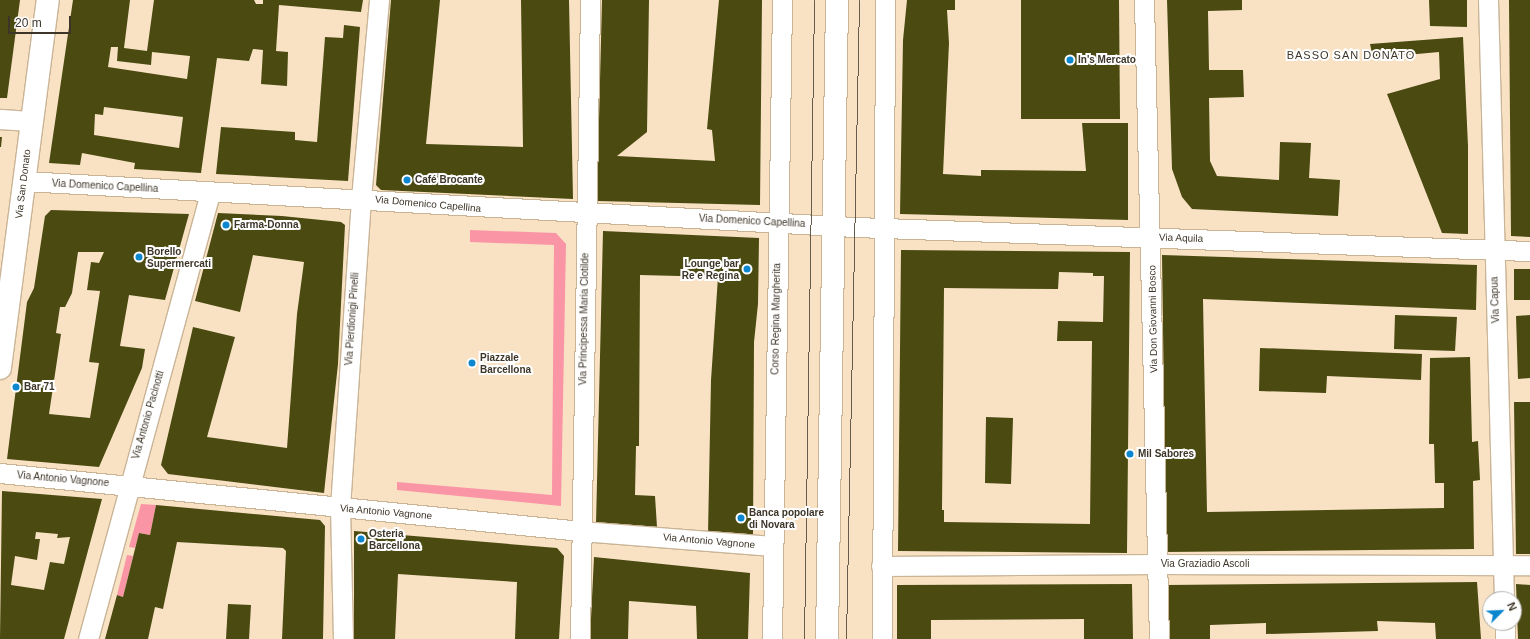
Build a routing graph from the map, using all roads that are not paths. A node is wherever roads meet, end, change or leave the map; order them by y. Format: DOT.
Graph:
graph roads {
  1 [pos="48,0"];
  2 [pos="378,0"];
  3 [pos="590,0"];
  4 [pos="782,0"];
  5 [pos="837,0"];
  6 [pos="886,0"];
  7 [pos="1144,0"];
  8 [pos="1488,0"];
  9 [pos="0,119"];
  10 [pos="31,121"];
  11 [pos="24,181"];
  12 [pos="210,192"];
  13 [pos="360,198"];
  14 [pos="587,214"];
  15 [pos="778,222"];
  16 [pos="833,226"];
  17 [pos="885,228"];
  18 [pos="1151,236"];
  19 [pos="1493,250"];
  20 [pos="1530,251"];
  21 [pos="0,368"];
  22 [pos="0,473"];
  23 [pos="128,485"];
  24 [pos="340,507"];
  25 [pos="581,531"];
  26 [pos="772,546"];
  27 [pos="1158,564"];
  28 [pos="1503,564"];
  29 [pos="1530,565"];
  30 [pos="881,566"];
  31 [pos="1504,591"];
  32 [pos="88,639"];
  33 [pos="343,639"];
  34 [pos="580,639"];
  35 [pos="772,639"];
  36 [pos="827,639"];
  37 [pos="882,639"];
  38 [pos="1160,639"];
  1 -- 10 [label="main road, Via San Donato"];
  2 -- 13 [label="street, Via Pierdionigi Pinelli"];
  3 -- 14 [label="street, Via Principessa Maria Clotilde"];
  4 -- 15 [label="street, Corso Regina Margherita"];
  5 -- 16 [label="main road"];
  6 -- 17 [label="street"];
  7 -- 18 [label="street, Via Don Giovanni Bosco"];
  8 -- 19 [label="street, Via Capua"];
  9 -- 10 [label="street"];
  10 -- 11 [label="main road, Via San Donato"];
  11 -- 12 [label="street, Via Domenico Capellina"];
  11 -- 21 [label="main road, Via San Donato"];
  12 -- 13 [label="street, Via Domenico Capellina"];
  12 -- 23 [label="street, Via Antonio Pacinotti"];
  13 -- 14 [label="street, Via Domenico Capellina"];
  13 -- 24 [label="street, Via Pierdionigi Pinelli"];
  14 -- 15 [label="street, Via Domenico Capellina"];
  14 -- 25 [label="street, Via Principessa Maria Clotilde"];
  15 -- 16 [label="street, Via Domenico Capellina"];
  15 -- 26 [label="street, Corso Regina Margherita"];
  16 -- 17 [label="street, Via Aquila"];
  16 -- 36 [label="main road"];
  17 -- 18 [label="street, Via Aquila"];
  17 -- 30 [label="street"];
  18 -- 19 [label="street, Via Aquila"];
  18 -- 27 [label="street, Via Don Giovanni Bosco"];
  19 -- 20 [label="street, Via Aquila"];
  19 -- 28 [label="street, Via Capua"];
  22 -- 23 [label="street, Via Antonio Vagnone"];
  23 -- 24 [label="street, Via Antonio Vagnone"];
  23 -- 32 [label="street, Via Antonio Pacinotti"];
  24 -- 25 [label="street, Via Antonio Vagnone"];
  24 -- 33 [label="street, Via Pierdionigi Pinelli"];
  25 -- 26 [label="street, Via Antonio Vagnone"];
  25 -- 34 [label="street, Via Principessa Maria Clotilde"];
  26 -- 35 [label="street, Corso Regina Margherita"];
  27 -- 28 [label="street, Via Graziadio Ascoli"];
  27 -- 30 [label="street, Via Graziadio Ascoli"];
  27 -- 38 [label="street, Via Don Giovanni Bosco"];
  28 -- 29 [label="street, Via Graziadio Ascoli"];
  28 -- 31 [label="street, Via Capua"];
  30 -- 37 [label="street"];
}
